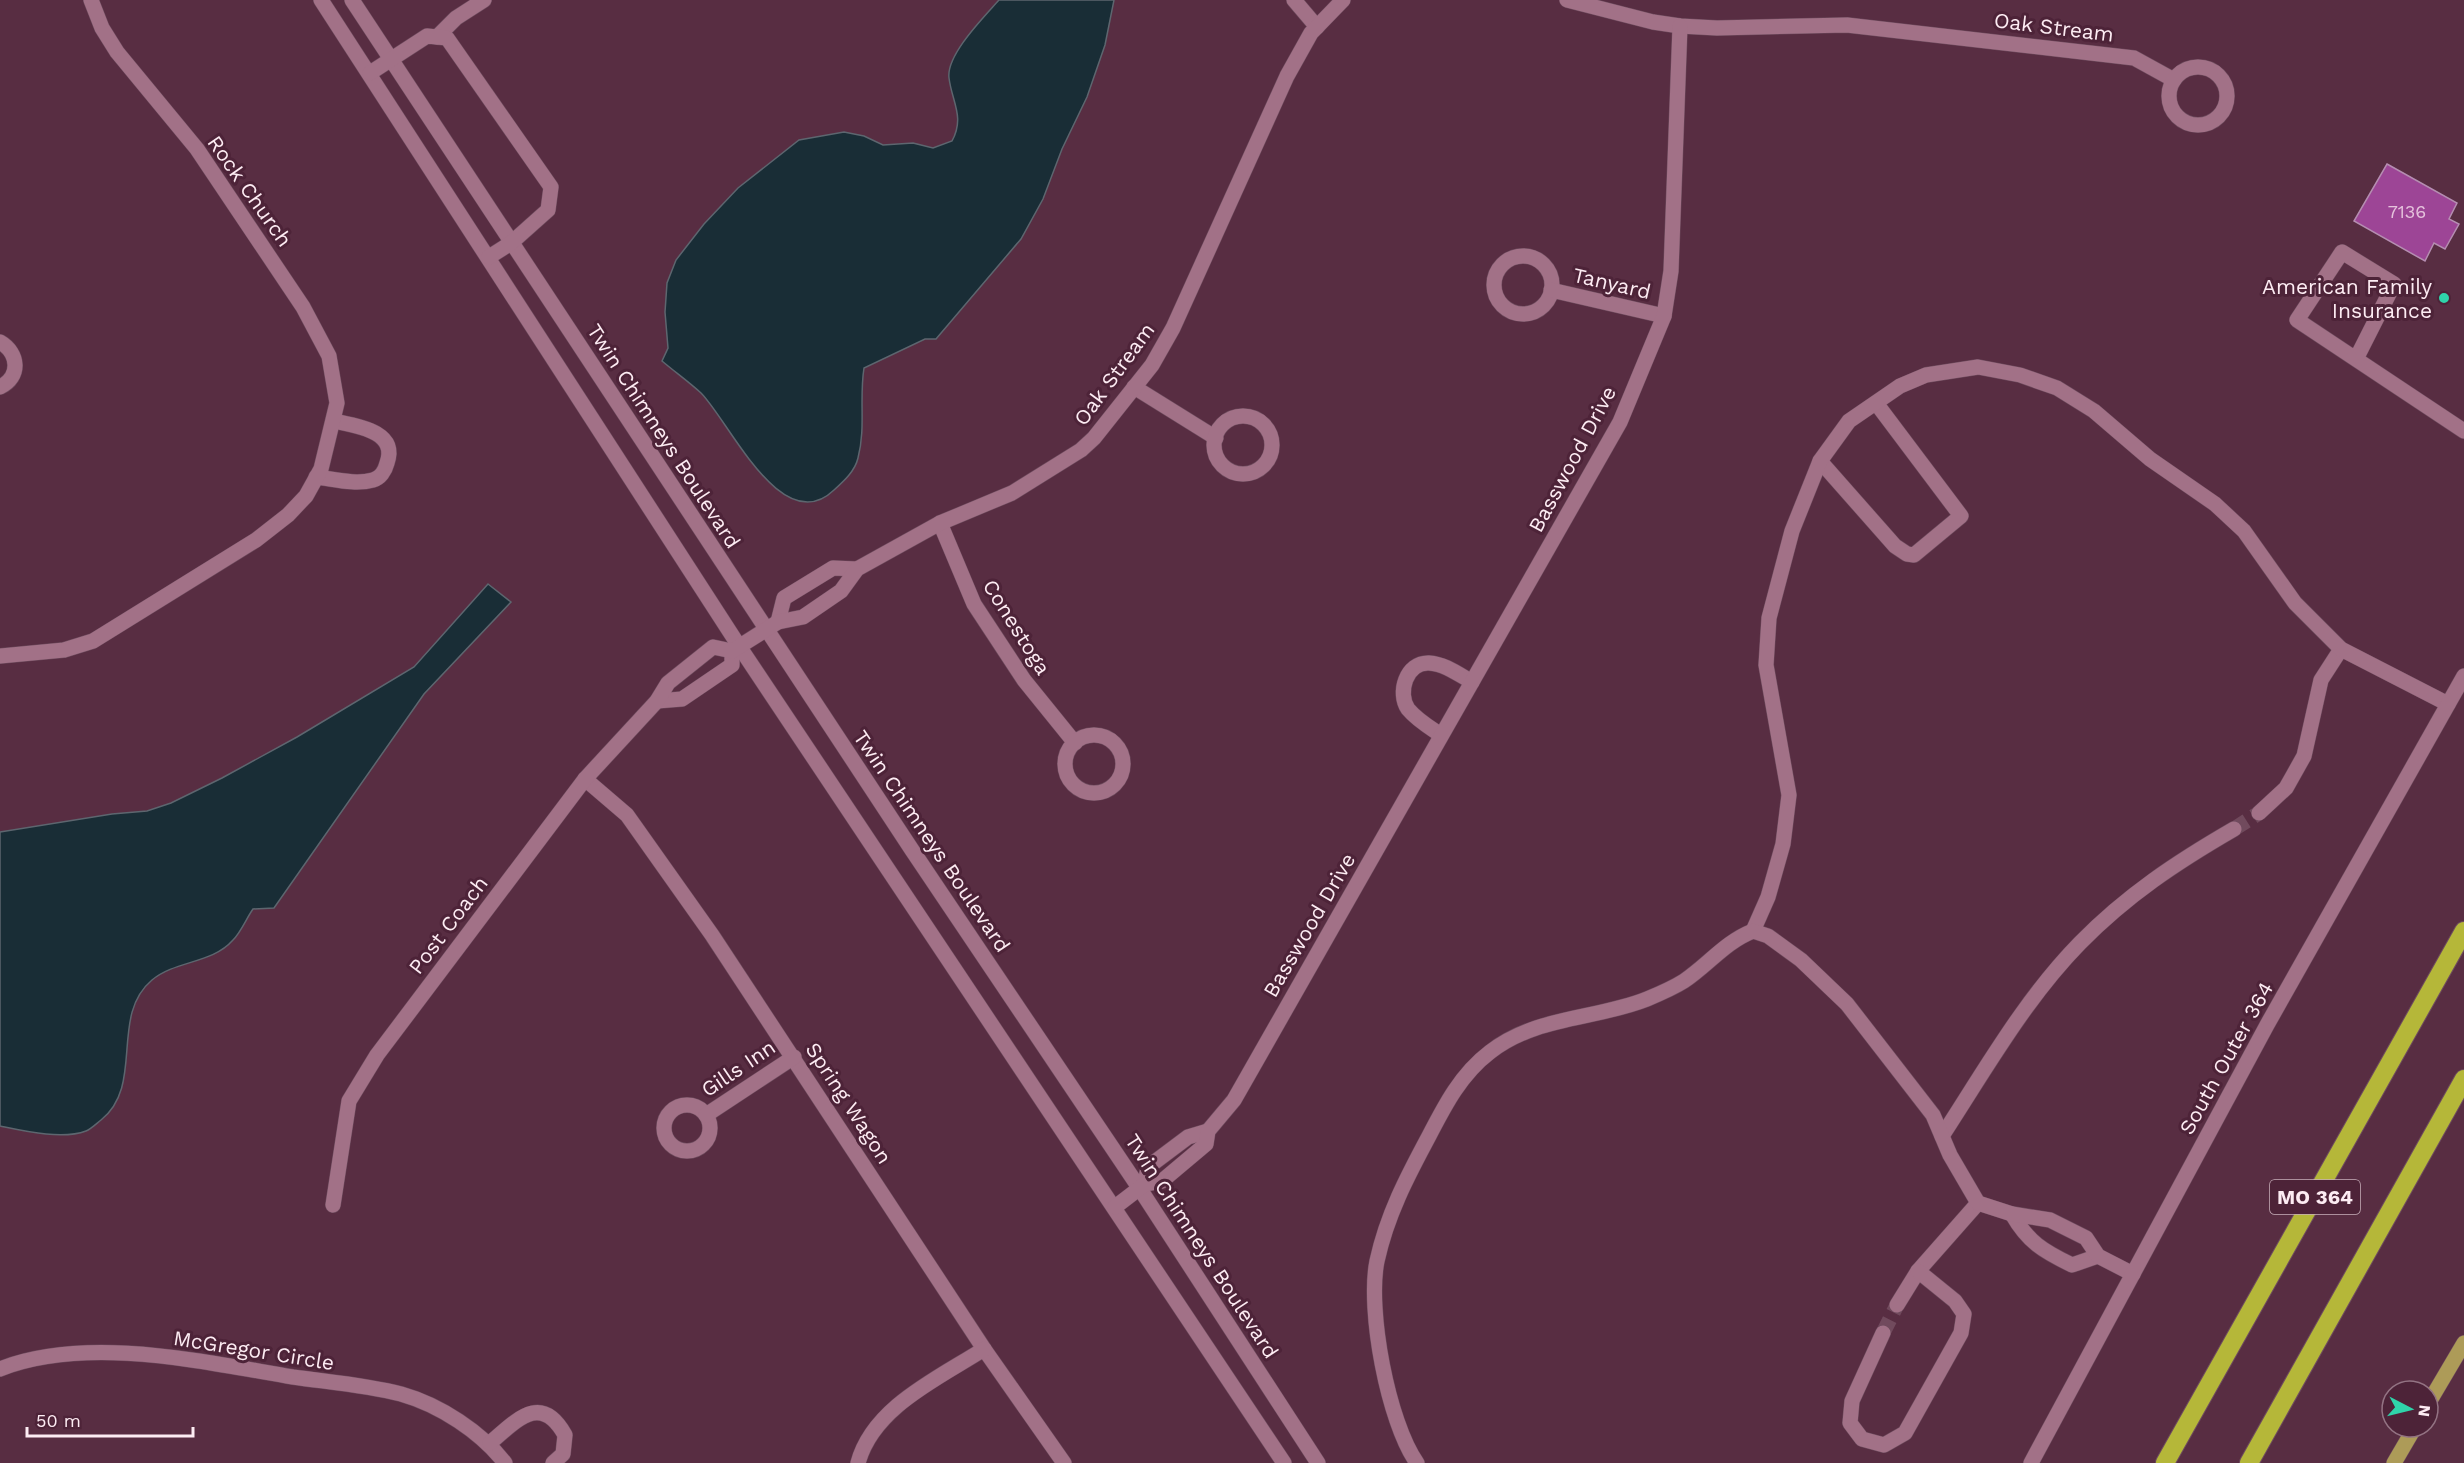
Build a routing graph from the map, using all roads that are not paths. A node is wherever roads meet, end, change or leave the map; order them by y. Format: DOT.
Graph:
graph roads {
  1 [pos="91,0"];
  2 [pos="321,0"];
  3 [pos="352,0"];
  4 [pos="484,0"];
  5 [pos="1294,0"];
  6 [pos="1343,0"];
  7 [pos="1567,0"];
  8 [pos="1680,26"];
  9 [pos="1317,27"];
  10 [pos="437,37"];
  11 [pos="391,59"];
  12 [pos="370,73"];
  13 [pos="2174,80"];
  14 [pos="511,243"];
  15 [pos="489,257"];
  16 [pos="1551,290"];
  17 [pos="1664,316"];
  18 [pos="0,342"];
  19 [pos="2355,359"];
  20 [pos="0,387"];
  21 [pos="1134,387"];
  22 [pos="1876,403"];
  23 [pos="334,421"];
  24 [pos="2464,432"];
  25 [pos="1216,438"];
  26 [pos="1820,461"];
  27 [pos="316,477"];
  28 [pos="940,523"];
  29 [pos="857,568"];
  30 [pos="772,625"];
  31 [pos="736,649"];
  32 [pos="2341,649"];
  33 [pos="0,656"];
  34 [pos="2464,676"];
  35 [pos="1472,682"];
  36 [pos="657,701"];
  37 [pos="2448,704"];
  38 [pos="1441,735"];
  39 [pos="1075,743"];
  40 [pos="585,779"];
  41 [pos="2259,813"];
  42 [pos="2234,829"];
  43 [pos="1753,931"];
  44 [pos="2464,931"];
  45 [pos="794,1057"];
  46 [pos="2464,1079"];
  47 [pos="706,1115"];
  48 [pos="1942,1136"];
  49 [pos="1143,1187"];
  50 [pos="1978,1203"];
  51 [pos="333,1205"];
  52 [pos="1114,1207"];
  53 [pos="2012,1214"];
  54 [pos="2098,1256"];
  55 [pos="1918,1271"];
  56 [pos="2133,1274"];
  57 [pos="1897,1305"];
  58 [pos="1883,1333"];
  59 [pos="2464,1342"];
  60 [pos="984,1349"];
  61 [pos="0,1369"];
  62 [pos="2440,1383"];
  63 [pos="2408,1439"];
  64 [pos="490,1443"];
  65 [pos="505,1463"];
  66 [pos="553,1463"];
  67 [pos="858,1463"];
  68 [pos="1064,1463"];
  69 [pos="1284,1463"];
  70 [pos="1318,1463"];
  71 [pos="1417,1463"];
  72 [pos="2031,1463"];
  73 [pos="2165,1463"];
  74 [pos="2249,1463"];
  75 [pos="2394,1463"];
  1 -- 23 [label="street, Rock Church"];
  2 -- 12 [label="street"];
  3 -- 11 [label="street, Twin Chimneys Boulevard"];
  4 -- 10 [label="street"];
  5 -- 9 [label="street"];
  6 -- 9 [label="street, Oak Stream"];
  7 -- 8 [label="street, Oak Stream"];
  8 -- 13 [label="street, Oak Stream"];
  8 -- 17 [label="street, Basswood Drive"];
  9 -- 21 [label="street, Oak Stream"];
  10 -- 11 [label="street"];
  10 -- 14 [label="street"];
  11 -- 12 [label="street"];
  11 -- 14 [label="street, Twin Chimneys Boulevard"];
  12 -- 15 [label="street"];
  14 -- 15 [label="street"];
  14 -- 30 [label="street, Twin Chimneys Boulevard"];
  15 -- 31 [label="street"];
  16 -- 17 [label="street, Tanyard"];
  17 -- 35 [label="street, Basswood Drive"];
  18 -- 20 [label="street"];
  19 -- 19 [label="street"];
  19 -- 24 [label="street"];
  21 -- 25 [label="street"];
  21 -- 28 [label="street, Oak Stream"];
  22 -- 26 [label="street"];
  22 -- 26 [label="street"];
  22 -- 32 [label="street"];
  23 -- 27 [label="street, Rock Church"];
  23 -- 27 [label="street"];
  26 -- 43 [label="street"];
  27 -- 33 [label="street, Rock Church"];
  28 -- 29 [label="street, Oak Stream"];
  28 -- 39 [label="street, Conestoga"];
  29 -- 30 [label="street, Oak Stream"];
  29 -- 30 [label="street, Oak Stream"];
  30 -- 31 [label="street, Oak Stream"];
  30 -- 49 [label="street, Twin Chimneys Boulevard"];
  31 -- 36 [label="street, Post Coach"];
  31 -- 36 [label="street"];
  31 -- 52 [label="street"];
  32 -- 37 [label="street"];
  32 -- 41 [label="street"];
  34 -- 37 [label="street, South Outer 364"];
  35 -- 38 [label="street, Basswood Drive"];
  35 -- 38 [label="street"];
  36 -- 40 [label="street, Post Coach"];
  37 -- 56 [label="street, South Outer 364"];
  38 -- 49 [label="street, Basswood Drive"];
  40 -- 45 [label="street, Spring Wagon"];
  40 -- 51 [label="street, Post Coach"];
  42 -- 48 [label="street"];
  43 -- 48 [label="street"];
  43 -- 71 [label="street"];
  44 -- 73 [label="highway, MO 364"];
  45 -- 47 [label="street, Gills Inn"];
  45 -- 60 [label="street, Spring Wagon"];
  46 -- 74 [label="highway, MO 364"];
  48 -- 50 [label="street"];
  49 -- 52 [label="street, Basswood Drive"];
  49 -- 70 [label="street, Twin Chimneys Boulevard"];
  50 -- 53 [label="street"];
  50 -- 55 [label="street"];
  52 -- 69 [label="street"];
  53 -- 54 [label="street"];
  53 -- 54 [label="street"];
  54 -- 56 [label="street"];
  55 -- 57 [label="street"];
  55 -- 58 [label="street"];
  56 -- 72 [label="street, South Outer 364"];
  59 -- 62 [label="main road"];
  60 -- 67 [label="street"];
  60 -- 68 [label="street, Spring Wagon"];
  61 -- 64 [label="street, McGregor Circle"];
  63 -- 75 [label="main road"];
  64 -- 65 [label="street, McGregor Circle"];
  64 -- 66 [label="street"];
}
